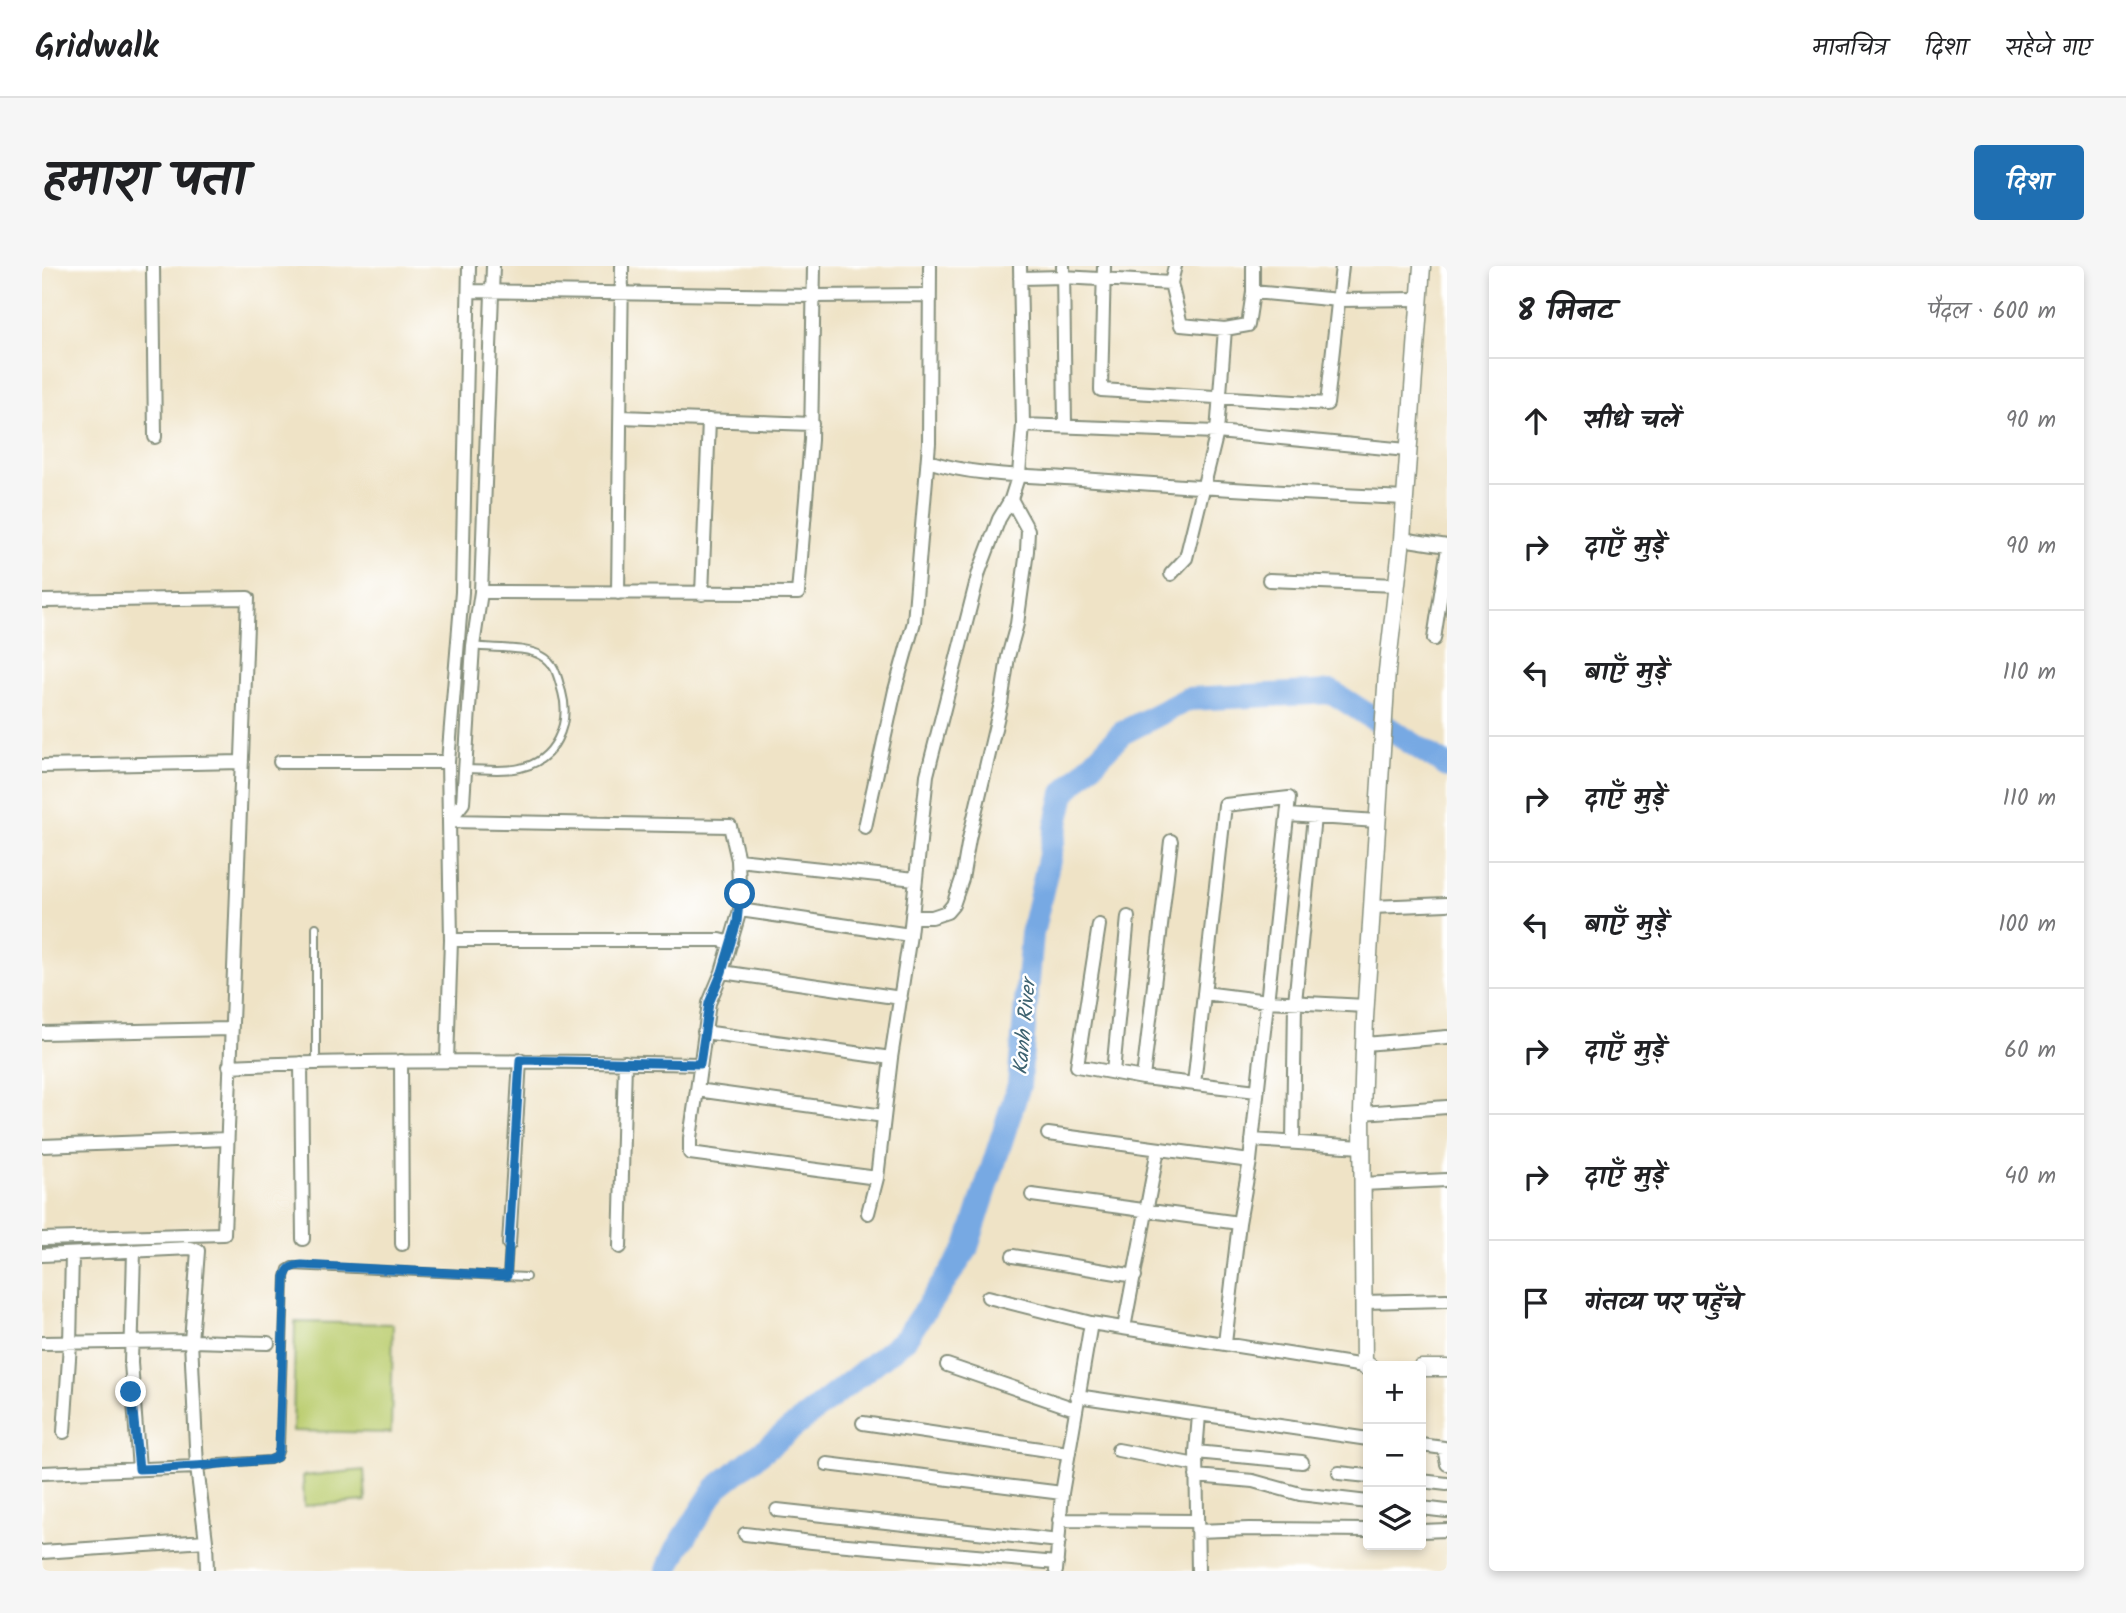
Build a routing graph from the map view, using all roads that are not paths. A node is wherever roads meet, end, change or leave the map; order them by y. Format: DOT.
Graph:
graph roads {
  1 [pos="153,266"];
  2 [pos="469,266"];
  3 [pos="493,266"];
  4 [pos="622,266"];
  5 [pos="814,266"];
  6 [pos="930,266"];
  7 [pos="1175,266"];
  8 [pos="1253,266"];
  9 [pos="1342,266"];
  10 [pos="1422,266"];
  11 [pos="1020,272"];
  12 [pos="1063,272"];
  13 [pos="1104,273"];
  14 [pos="1171,283"];
  15 [pos="492,290"];
  16 [pos="469,291"];
  17 [pos="1253,292"];
  18 [pos="622,293"];
  19 [pos="929,295"];
  20 [pos="813,296"];
  21 [pos="1420,299"];
  22 [pos="1339,300"];
  23 [pos="1225,329"];
  24 [pos="1220,397"];
  25 [pos="621,417"];
  26 [pos="709,420"];
  27 [pos="811,424"];
  28 [pos="1023,425"];
  29 [pos="1065,426"];
  30 [pos="1217,432"];
  31 [pos="155,437"];
  32 [pos="1407,450"];
  33 [pos="928,461"];
  34 [pos="1019,474"];
  35 [pos="1204,488"];
  36 [pos="1405,498"];
  37 [pos="1011,499"];
  38 [pos="1402,540"];
  39 [pos="1447,546"];
  40 [pos="1447,554"];
  41 [pos="1171,574"];
  42 [pos="1269,579"];
  43 [pos="1397,584"];
  44 [pos="481,592"];
  45 [pos="618,593"];
  46 [pos="702,594"];
  47 [pos="42,601"];
  48 [pos="1434,639"];
  49 [pos="473,646"];
  50 [pos="243,762"];
  51 [pos="280,762"];
  52 [pos="448,762"];
  53 [pos="42,766"];
  54 [pos="466,769"];
  55 [pos="1288,815"];
  56 [pos="1314,817"];
  57 [pos="449,821"];
  58 [pos="1377,821"];
  59 [pos="865,827"];
  60 [pos="1171,841"];
  61 [pos="738,860"];
  62 [pos="915,879"];
  63 [pos="1447,904"];
  64 [pos="1373,907"];
  65 [pos="740,909"];
  66 [pos="912,917"];
  67 [pos="1128,918"];
  68 [pos="1099,925"];
  69 [pos="316,927"];
  70 [pos="910,935"];
  71 [pos="451,940"];
  72 [pos="731,943"];
  73 [pos="722,972"];
  74 [pos="1204,993"];
  75 [pos="901,998"];
  76 [pos="1267,1001"];
  77 [pos="1295,1002"];
  78 [pos="1366,1006"];
  79 [pos="230,1029"];
  80 [pos="704,1032"];
  81 [pos="42,1033"];
  82 [pos="1447,1037"];
  83 [pos="1365,1044"];
  84 [pos="891,1058"];
  85 [pos="520,1060"];
  86 [pos="401,1061"];
  87 [pos="447,1061"];
  88 [pos="316,1062"];
  89 [pos="625,1062"];
  90 [pos="301,1063"];
  91 [pos="700,1064"];
  92 [pos="229,1066"];
  93 [pos="1112,1072"];
  94 [pos="1143,1077"];
  95 [pos="1194,1084"];
  96 [pos="697,1090"];
  97 [pos="1257,1091"];
  98 [pos="1447,1107"];
  99 [pos="1362,1113"];
  100 [pos="884,1116"];
  101 [pos="1048,1134"];
  102 [pos="227,1139"];
  103 [pos="1252,1140"];
  104 [pos="1293,1142"];
  105 [pos="42,1146"];
  106 [pos="1362,1147"];
  107 [pos="1158,1149"];
  108 [pos="1250,1161"];
  109 [pos="877,1178"];
  110 [pos="1447,1180"];
  111 [pos="1362,1184"];
  112 [pos="1032,1195"];
  113 [pos="1147,1211"];
  114 [pos="868,1213"];
  115 [pos="1239,1223"];
  116 [pos="42,1240"];
  117 [pos="303,1240"];
  118 [pos="402,1244"];
  119 [pos="509,1244"];
  120 [pos="620,1247"];
  121 [pos="134,1251"];
  122 [pos="72,1254"];
  123 [pos="42,1255"];
  124 [pos="1013,1256"];
  125 [pos="507,1276"];
  126 [pos="1135,1276"];
  127 [pos="526,1277"];
  128 [pos="988,1297"];
  129 [pos="1447,1300"];
  130 [pos="1363,1302"];
  131 [pos="1091,1323"];
  132 [pos="1125,1328"];
  133 [pos="132,1341"];
  134 [pos="191,1341"];
  135 [pos="42,1343"];
  136 [pos="268,1343"];
  137 [pos="1226,1343"];
  138 [pos="70,1344"];
  139 [pos="1366,1361"];
  140 [pos="947,1365"];
  141 [pos="1363,1366"];
  142 [pos="1426,1368"];
  143 [pos="1447,1368"];
  144 [pos="1076,1402"];
  145 [pos="1199,1415"];
  146 [pos="863,1423"];
  147 [pos="64,1432"];
  148 [pos="1363,1438"];
  149 [pos="1426,1446"];
  150 [pos="1118,1450"];
  151 [pos="1068,1453"];
  152 [pos="1302,1462"];
  153 [pos="827,1464"];
  154 [pos="1196,1465"];
  155 [pos="1447,1465"];
  156 [pos="197,1467"];
  157 [pos="139,1469"];
  158 [pos="42,1473"];
  159 [pos="1339,1473"];
  160 [pos="1363,1475"];
  161 [pos="1426,1482"];
  162 [pos="1447,1484"];
  163 [pos="1062,1493"];
  164 [pos="1363,1501"];
  165 [pos="1426,1509"];
  166 [pos="778,1510"];
  167 [pos="1447,1511"];
  168 [pos="1059,1520"];
  169 [pos="1197,1526"];
  170 [pos="1363,1530"];
  171 [pos="1447,1530"];
  172 [pos="1426,1531"];
  173 [pos="745,1534"];
  174 [pos="206,1541"];
  175 [pos="1059,1541"];
  176 [pos="42,1552"];
  177 [pos="1056,1567"];
  178 [pos="207,1571"];
  179 [pos="1198,1571"];
  1 -- 31 [label="street"];
  2 -- 16 [label="street"];
  3 -- 15 [label="street"];
  4 -- 18 [label="street"];
  5 -- 20 [label="street"];
  6 -- 19 [label="street"];
  7 -- 14 [label="street"];
  8 -- 17 [label="street"];
  9 -- 22 [label="street"];
  10 -- 21 [label="street"];
  11 -- 12 [label="street"];
  11 -- 28 [label="street"];
  12 -- 13 [label="street"];
  12 -- 29 [label="street"];
  13 -- 14 [label="street"];
  13 -- 24 [label="street"];
  14 -- 23 [label="street"];
  15 -- 16 [label="street"];
  15 -- 18 [label="street"];
  15 -- 44 [label="street"];
  16 -- 52 [label="street"];
  17 -- 22 [label="street"];
  17 -- 23 [label="street"];
  18 -- 20 [label="street"];
  18 -- 25 [label="street"];
  19 -- 20 [label="street"];
  19 -- 33 [label="street"];
  20 -- 27 [label="street"];
  21 -- 22 [label="street"];
  21 -- 32 [label="street"];
  22 -- 24 [label="street"];
  23 -- 24 [label="street"];
  24 -- 30 [label="street"];
  25 -- 26 [label="street"];
  25 -- 45 [label="street"];
  26 -- 27 [label="street"];
  26 -- 46 [label="street"];
  27 -- 46 [label="street"];
  28 -- 29 [label="street"];
  28 -- 34 [label="street"];
  29 -- 30 [label="street"];
  30 -- 32 [label="street"];
  30 -- 35 [label="street"];
  32 -- 36 [label="street"];
  33 -- 34 [label="street"];
  33 -- 59 [label="street"];
  34 -- 35 [label="street"];
  34 -- 37 [label="street"];
  35 -- 36 [label="street"];
  35 -- 41 [label="street"];
  36 -- 38 [label="street"];
  37 -- 62 [label="street"];
  37 -- 66 [label="street"];
  38 -- 39 [label="street"];
  38 -- 43 [label="street"];
  40 -- 48 [label="street"];
  42 -- 43 [label="street"];
  43 -- 58 [label="street"];
  44 -- 45 [label="street"];
  44 -- 49 [label="street"];
  45 -- 46 [label="street"];
  47 -- 50 [label="street"];
  49 -- 54 [label="street"];
  49 -- 54 [label="lane"];
  50 -- 53 [label="street"];
  50 -- 79 [label="street"];
  51 -- 52 [label="street"];
  52 -- 57 [label="street"];
  54 -- 57 [label="street"];
  55 -- 56 [label="street"];
  55 -- 74 [label="street"];
  55 -- 76 [label="street"];
  56 -- 58 [label="street"];
  56 -- 77 [label="street"];
  57 -- 61 [label="street"];
  57 -- 71 [label="street"];
  58 -- 64 [label="street"];
  60 -- 94 [label="street"];
  61 -- 62 [label="street"];
  61 -- 65 [label="street"];
  62 -- 66 [label="street"];
  63 -- 64 [label="street"];
  64 -- 78 [label="street"];
  65 -- 70 [label="street"];
  65 -- 72 [label="street"];
  66 -- 70 [label="street"];
  67 -- 93 [label="street"];
  68 -- 93 [label="street"];
  69 -- 88 [label="lane"];
  70 -- 75 [label="street"];
  71 -- 72 [label="street"];
  71 -- 87 [label="street"];
  72 -- 73 [label="street"];
  73 -- 75 [label="street"];
  73 -- 80 [label="street"];
  74 -- 76 [label="street"];
  74 -- 95 [label="street"];
  75 -- 84 [label="street"];
  76 -- 77 [label="street"];
  76 -- 97 [label="street"];
  77 -- 78 [label="street"];
  77 -- 104 [label="street"];
  78 -- 83 [label="street"];
  79 -- 81 [label="street"];
  79 -- 92 [label="street"];
  80 -- 84 [label="street"];
  80 -- 91 [label="street"];
  82 -- 83 [label="street"];
  83 -- 99 [label="street"];
  84 -- 100 [label="street"];
  85 -- 87 [label="street"];
  85 -- 89 [label="street"];
  85 -- 119 [label="street"];
  86 -- 87 [label="street"];
  86 -- 88 [label="street"];
  86 -- 118 [label="street"];
  88 -- 90 [label="street"];
  89 -- 91 [label="street"];
  89 -- 120 [label="street"];
  90 -- 92 [label="street"];
  90 -- 117 [label="street"];
  91 -- 96 [label="street"];
  92 -- 102 [label="street"];
  93 -- 94 [label="street"];
  94 -- 95 [label="street"];
  95 -- 97 [label="street"];
  96 -- 100 [label="street"];
  96 -- 109 [label="street"];
  97 -- 103 [label="street"];
  98 -- 99 [label="street"];
  99 -- 106 [label="street"];
  100 -- 109 [label="street"];
  101 -- 107 [label="street"];
  102 -- 105 [label="street"];
  102 -- 116 [label="street"];
  103 -- 104 [label="street"];
  103 -- 108 [label="street"];
  104 -- 106 [label="street"];
  106 -- 111 [label="street"];
  107 -- 108 [label="street"];
  107 -- 113 [label="street"];
  108 -- 115 [label="street"];
  109 -- 114 [label="street"];
  110 -- 111 [label="street"];
  111 -- 130 [label="street"];
  112 -- 113 [label="street"];
  113 -- 115 [label="street"];
  113 -- 126 [label="street"];
  115 -- 137 [label="street"];
  119 -- 125 [label="lane"];
  121 -- 122 [label="street"];
  121 -- 133 [label="street"];
  121 -- 134 [label="street"];
  122 -- 123 [label="street"];
  122 -- 138 [label="street"];
  124 -- 126 [label="street"];
  125 -- 127 [label="lane"];
  125 -- 156 [label="lane"];
  126 -- 132 [label="street"];
  128 -- 131 [label="street"];
  129 -- 130 [label="street"];
  130 -- 139 [label="street"];
  131 -- 132 [label="street"];
  131 -- 144 [label="street"];
  132 -- 137 [label="street"];
  133 -- 134 [label="street"];
  133 -- 138 [label="street"];
  133 -- 157 [label="street"];
  134 -- 136 [label="street"];
  134 -- 156 [label="street"];
  135 -- 138 [label="street"];
  137 -- 141 [label="street"];
  138 -- 147 [label="street"];
  140 -- 144 [label="street"];
  142 -- 143 [label="street"];
  144 -- 145 [label="street"];
  144 -- 151 [label="street"];
  145 -- 148 [label="street"];
  145 -- 154 [label="street"];
  146 -- 151 [label="street"];
  149 -- 155 [label="street"];
  150 -- 154 [label="street"];
  151 -- 163 [label="street"];
  152 -- 154 [label="street"];
  153 -- 163 [label="street"];
  154 -- 164 [label="street"];
  154 -- 169 [label="street"];
  156 -- 157 [label="street"];
  156 -- 174 [label="street"];
  157 -- 158 [label="street"];
  159 -- 160 [label="street"];
  161 -- 162 [label="street"];
  163 -- 168 [label="street"];
  165 -- 167 [label="street"];
  166 -- 175 [label="street"];
  168 -- 169 [label="street"];
  168 -- 175 [label="street"];
  169 -- 170 [label="street"];
  169 -- 179 [label="street"];
  171 -- 172 [label="street"];
  173 -- 177 [label="street"];
  174 -- 176 [label="street"];
  174 -- 178 [label="street"];
  175 -- 177 [label="street"];
}
